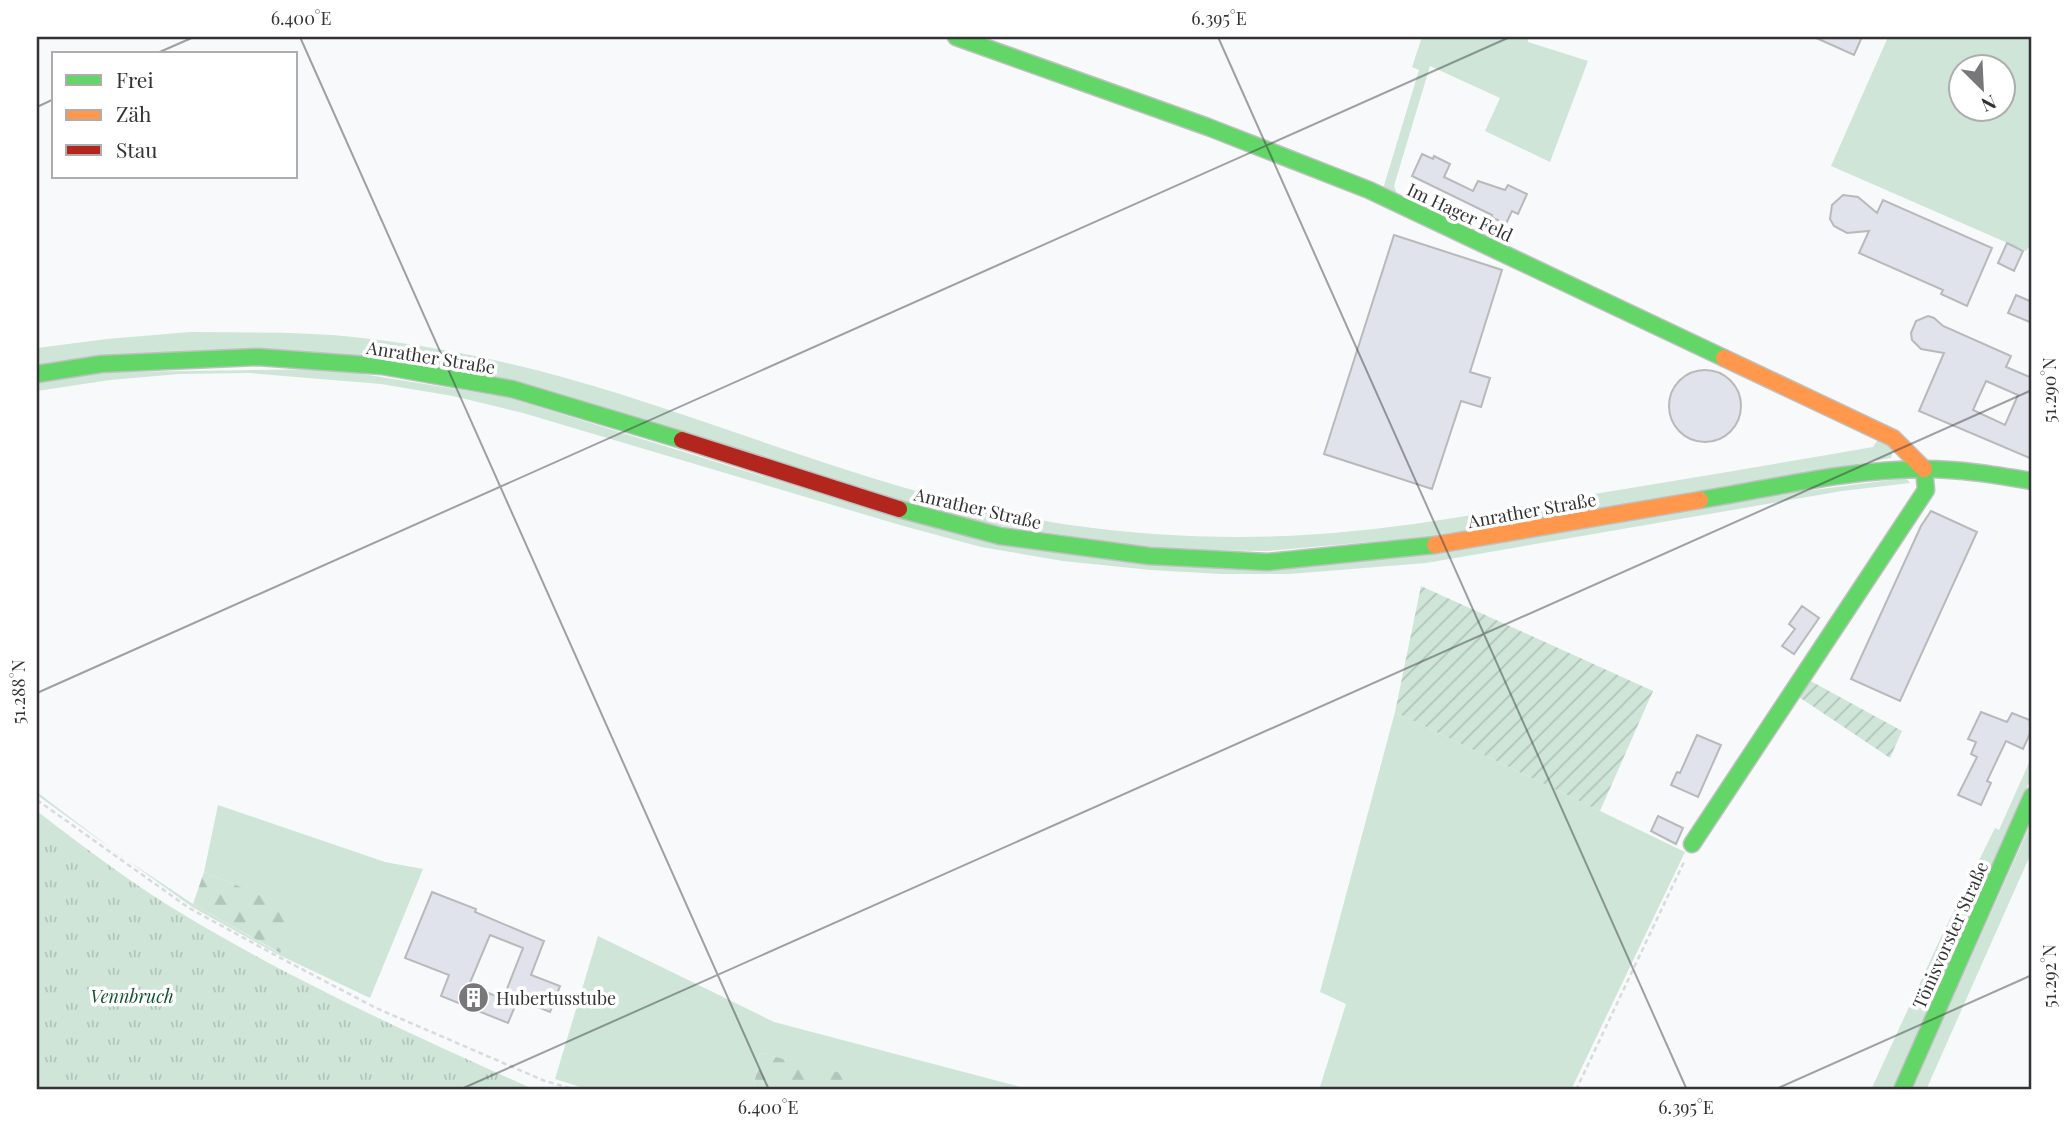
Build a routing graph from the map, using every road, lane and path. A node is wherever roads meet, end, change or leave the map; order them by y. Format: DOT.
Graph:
graph roads {
  1 [pos="956,37"];
  2 [pos="37,374"];
  3 [pos="1924,469"];
  4 [pos="2032,481"];
  5 [pos="2032,796"];
  6 [pos="37,800"];
  7 [pos="1692,844"];
  8 [pos="577,1090"];
  9 [pos="1576,1090"];
  10 [pos="1902,1090"];
  1 -- 3 [label="main road, Im Hager Feld"];
  2 -- 3 [label="main road, Anrather Straße"];
  3 -- 4 [label="main road, Anrather Straße"];
  3 -- 7 [label="main road"];
  5 -- 10 [label="main road, Tönisvorster Straße"];
  6 -- 8 [label="path"];
  7 -- 9 [label="path"];
}
